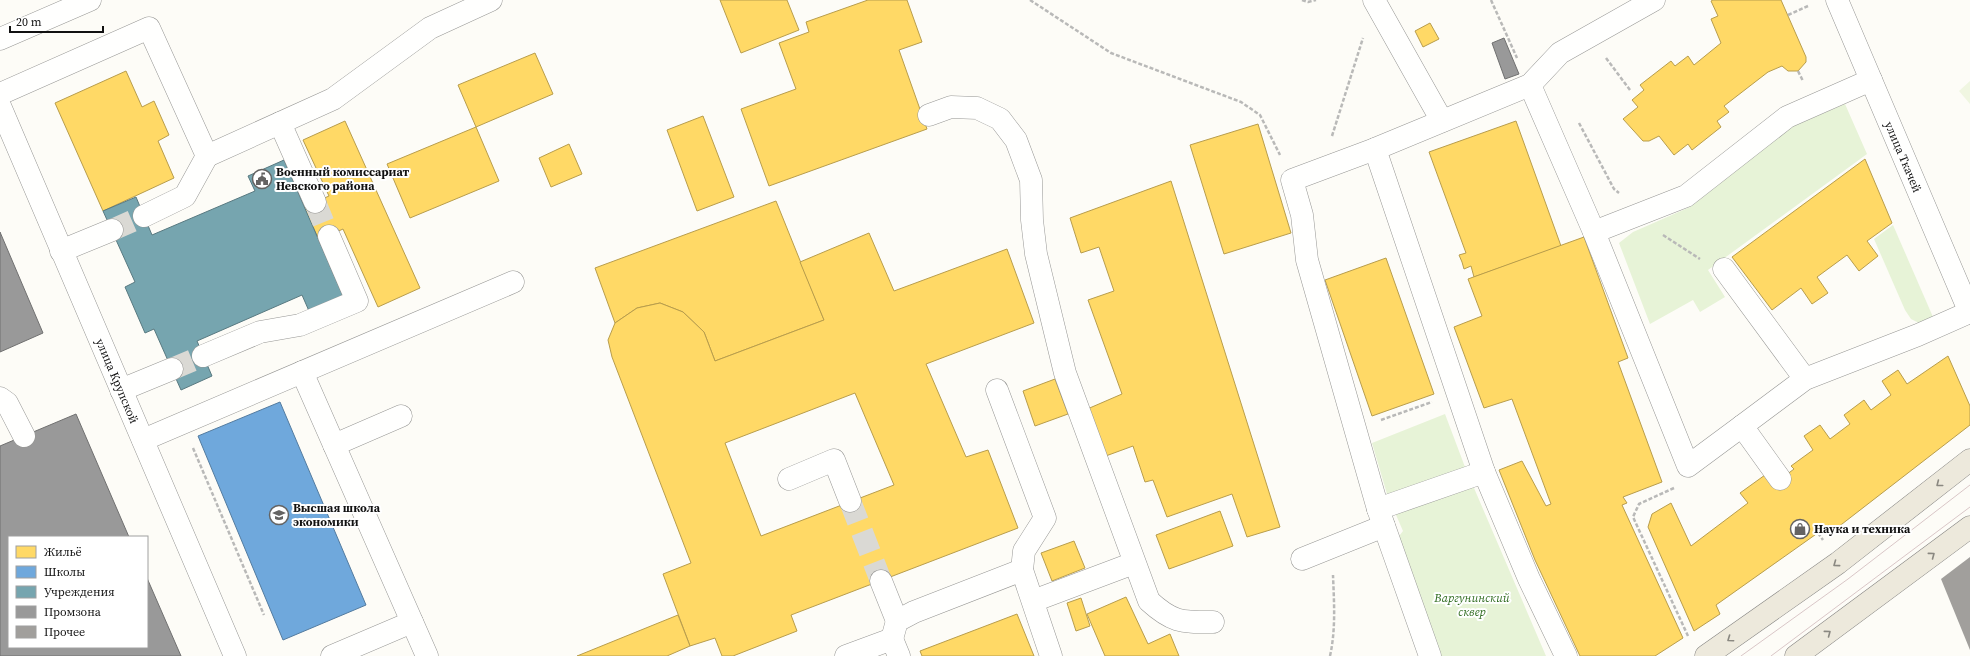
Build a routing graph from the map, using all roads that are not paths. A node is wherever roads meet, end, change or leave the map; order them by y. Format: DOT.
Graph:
graph roads {
  1 [pos="90,0"];
  2 [pos="491,0"];
  3 [pos="1374,0"];
  4 [pos="1654,0"];
  5 [pos="1837,0"];
  6 [pos="0,39"];
  7 [pos="1871,80"];
  8 [pos="1530,85"];
  9 [pos="0,94"];
  10 [pos="0,106"];
  11 [pos="929,115"];
  12 [pos="1442,121"];
  13 [pos="280,123"];
  14 [pos="1375,149"];
  15 [pos="207,156"];
  16 [pos="315,202"];
  17 [pos="144,216"];
  18 [pos="112,230"];
  19 [pos="1594,232"];
  20 [pos="329,236"];
  21 [pos="61,251"];
  22 [pos="1724,269"];
  23 [pos="514,282"];
  24 [pos="1970,313"];
  25 [pos="203,356"];
  26 [pos="172,369"];
  27 [pos="302,372"];
  28 [pos="1805,379"];
  29 [pos="121,390"];
  30 [pos="997,390"];
  31 [pos="0,398"];
  32 [pos="401,416"];
  33 [pos="1742,426"];
  34 [pos="24,436"];
  35 [pos="143,440"];
  36 [pos="334,445"];
  37 [pos="1970,460"];
  38 [pos="1484,472"];
  39 [pos="788,478"];
  40 [pos="1780,479"];
  41 [pos="850,501"];
  42 [pos="1381,518"];
  43 [pos="1970,527"];
  44 [pos="1302,559"];
  45 [pos="1134,563"];
  46 [pos="1022,570"];
  47 [pos="881,581"];
  48 [pos="1033,601"];
  49 [pos="412,622"];
  50 [pos="1213,622"];
  51 [pos="896,638"];
  52 [pos="1804,654"];
  53 [pos="235,656"];
  54 [pos="332,656"];
  55 [pos="427,656"];
  56 [pos="846,656"];
  57 [pos="1052,656"];
  58 [pos="1430,656"];
  59 [pos="1566,656"];
  60 [pos="1706,656"];
  1 -- 6 [label="street"];
  2 -- 13 [label="street"];
  3 -- 12 [label="street"];
  4 -- 8 [label="street"];
  5 -- 7 [label="street, улица Ткачей"];
  7 -- 19 [label="street"];
  7 -- 24 [label="street, улица Ткачей"];
  8 -- 12 [label="street"];
  8 -- 19 [label="street"];
  9 -- 15 [label="street"];
  10 -- 21 [label="street, улица Крупской"];
  11 -- 45 [label="street"];
  12 -- 14 [label="street"];
  13 -- 15 [label="street"];
  13 -- 16 [label="street"];
  14 -- 38 [label="street"];
  14 -- 42 [label="street"];
  15 -- 17 [label="street"];
  18 -- 21 [label="street"];
  19 -- 33 [label="street"];
  20 -- 25 [label="street"];
  21 -- 29 [label="street, улица Крупской"];
  22 -- 28 [label="street"];
  23 -- 27 [label="street"];
  24 -- 28 [label="street"];
  26 -- 29 [label="street"];
  27 -- 35 [label="street"];
  27 -- 36 [label="street"];
  28 -- 33 [label="street"];
  29 -- 35 [label="street, улица Крупской"];
  30 -- 46 [label="street"];
  31 -- 34 [label="street"];
  32 -- 36 [label="street"];
  33 -- 40 [label="street"];
  35 -- 53 [label="street, улица Крупской"];
  36 -- 49 [label="street"];
  37 -- 60 [label="main road, one-way"];
  38 -- 42 [label="street"];
  38 -- 59 [label="street"];
  39 -- 41 [label="street"];
  42 -- 44 [label="street"];
  42 -- 58 [label="street"];
  52 -- 43 [label="main road, one-way"];
  45 -- 48 [label="street"];
  45 -- 50 [label="street"];
  46 -- 48 [label="street"];
  46 -- 51 [label="street"];
  47 -- 51 [label="street"];
  48 -- 57 [label="street"];
  49 -- 54 [label="street"];
  49 -- 55 [label="street"];
  51 -- 56 [label="street"];
}
